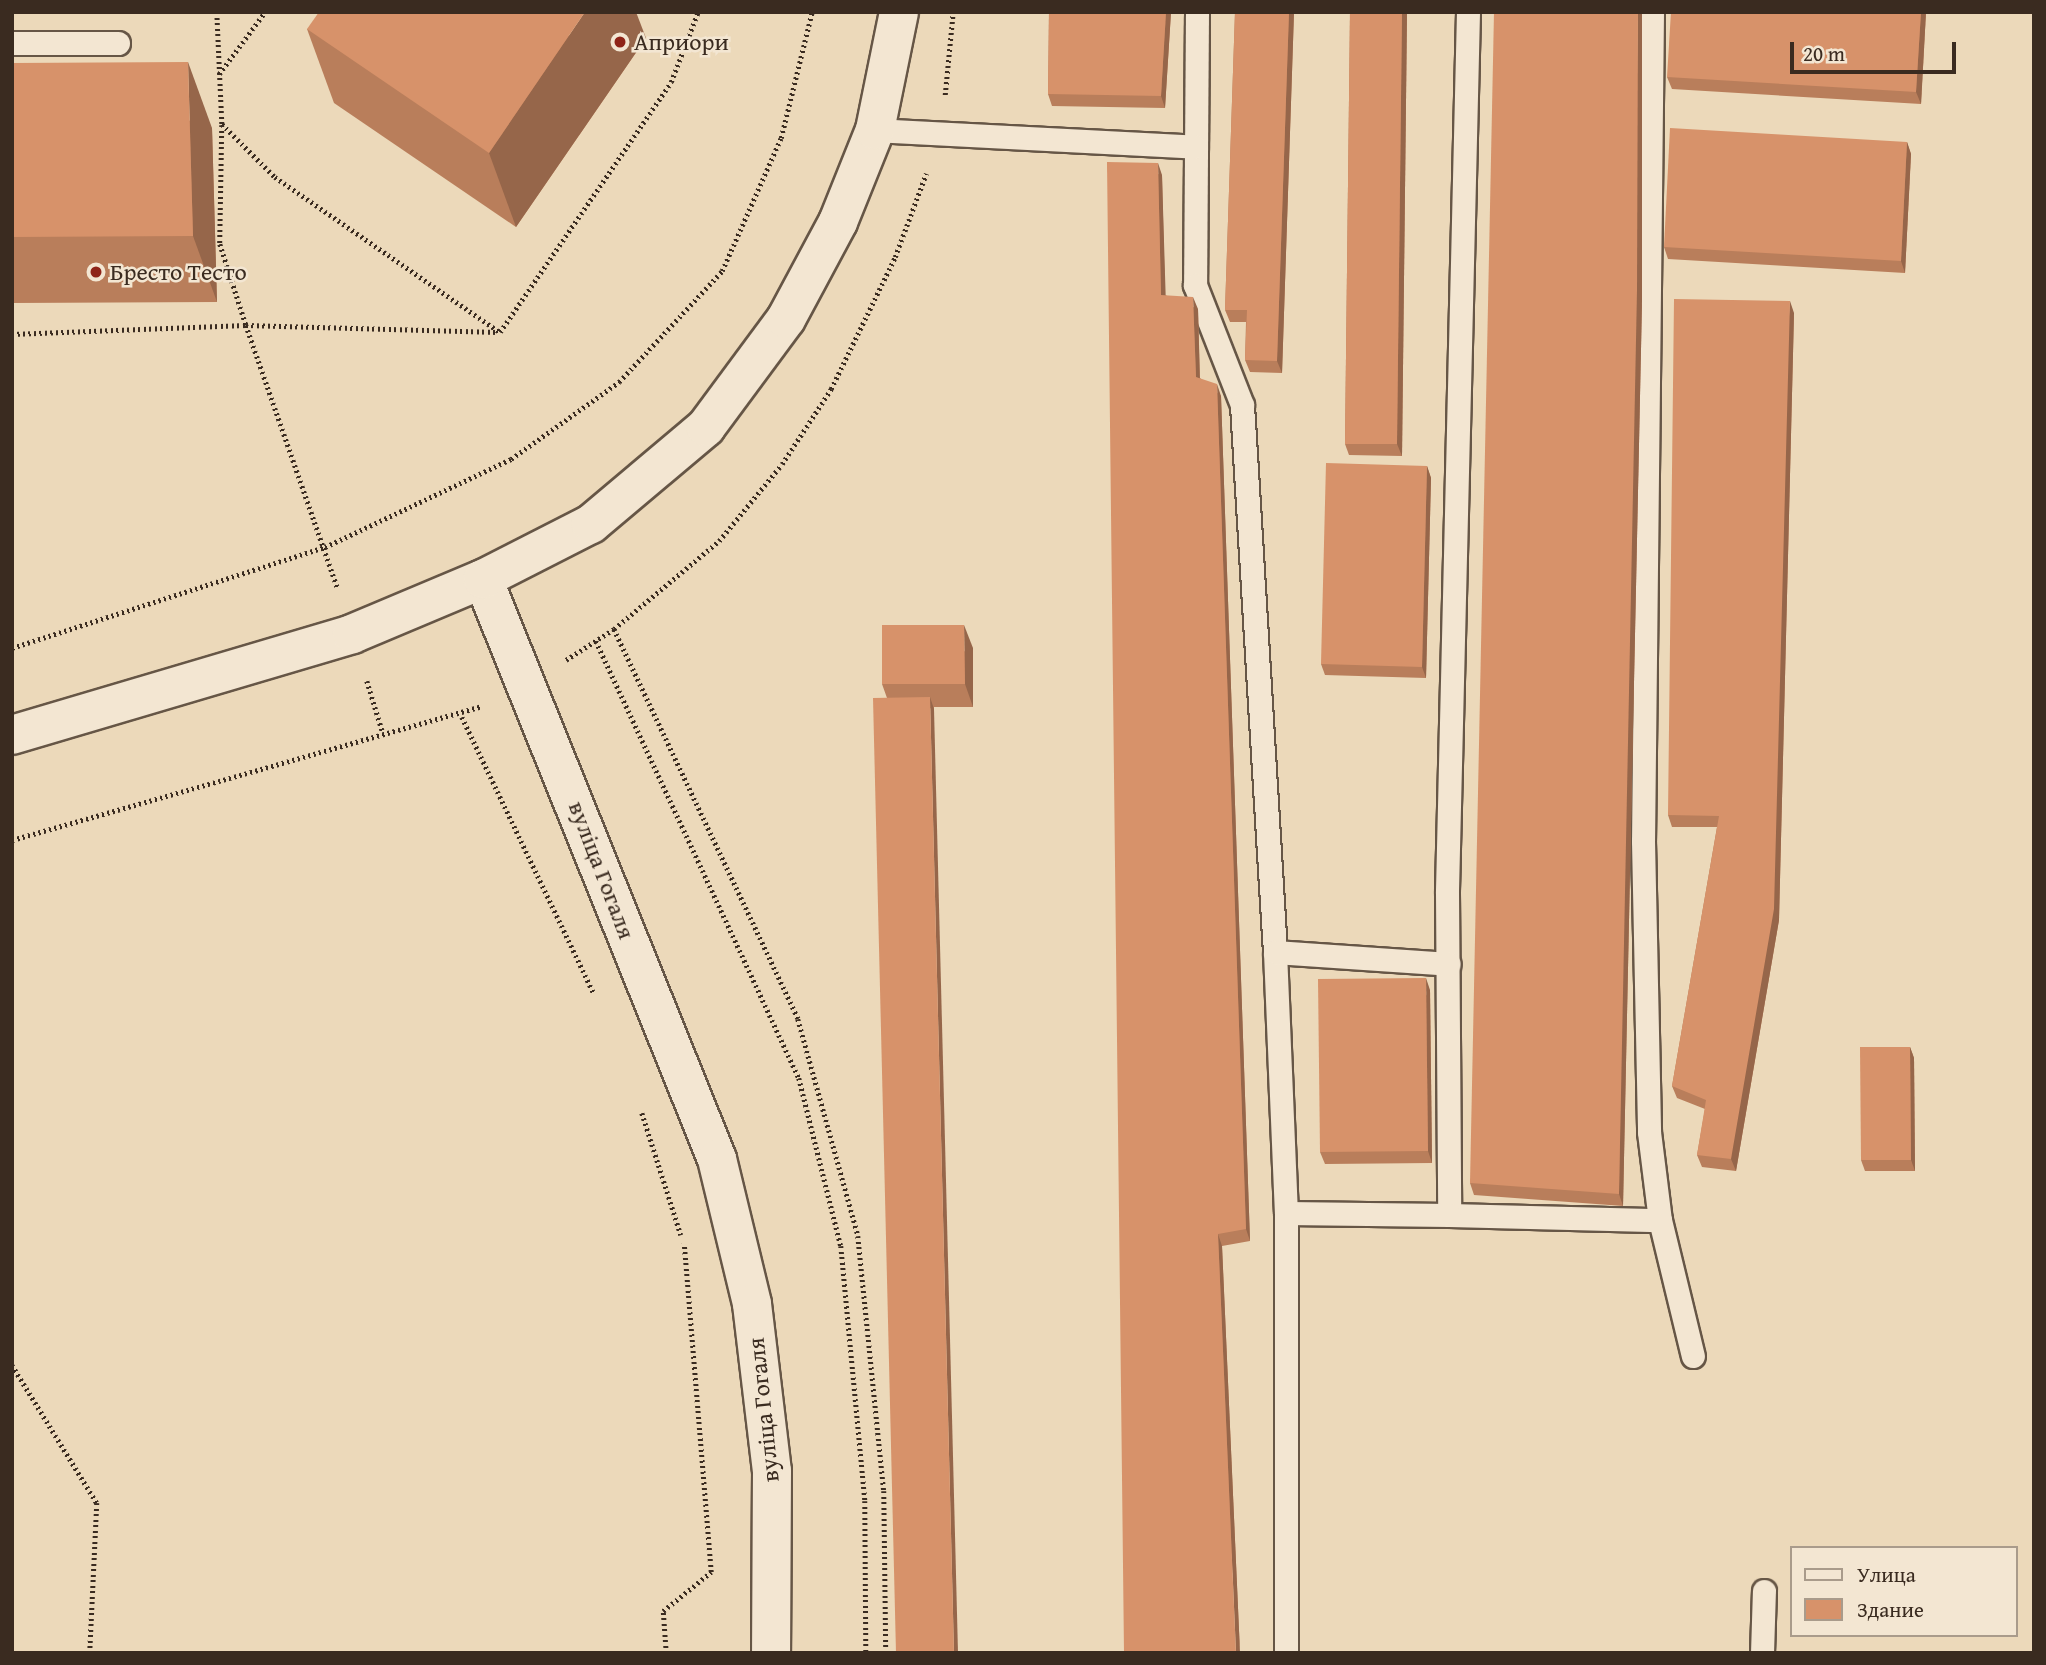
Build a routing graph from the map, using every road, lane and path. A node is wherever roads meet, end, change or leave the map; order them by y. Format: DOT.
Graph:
graph roads {
  1 [pos="216,12"];
  2 [pos="265,12"];
  3 [pos="698,12"];
  4 [pos="812,12"];
  5 [pos="899,12"];
  6 [pos="1196,12"];
  7 [pos="1468,12"];
  8 [pos="1652,12"];
  9 [pos="12,43"];
  10 [pos="118,43"];
  11 [pos="219,75"];
  12 [pos="222,124"];
  13 [pos="876,130"];
  14 [pos="1195,147"];
  15 [pos="246,325"];
  16 [pos="500,332"];
  17 [pos="12,334"];
  18 [pos="325,547"];
  19 [pos="483,579"];
  20 [pos="614,629"];
  21 [pos="596,641"];
  22 [pos="12,648"];
  23 [pos="462,717"];
  24 [pos="12,735"];
  25 [pos="1275,952"];
  26 [pos="1449,964"];
  27 [pos="600,1007"];
  28 [pos="637,1097"];
  29 [pos="1286,1213"];
  30 [pos="1449,1215"];
  31 [pos="1660,1220"];
  32 [pos="1693,1356"];
  33 [pos="12,1364"];
  34 [pos="1764,1591"];
  35 [pos="90,1653"];
  36 [pos="666,1653"];
  37 [pos="771,1653"];
  38 [pos="866,1653"];
  39 [pos="886,1653"];
  40 [pos="1286,1653"];
  41 [pos="1762,1653"];
  1 -- 11 [label="path"];
  2 -- 11 [label="path"];
  3 -- 16 [label="path"];
  4 -- 18 [label="path"];
  5 -- 13 [label="street"];
  6 -- 14 [label="lane"];
  7 -- 26 [label="lane"];
  8 -- 31 [label="lane"];
  9 -- 10 [label="lane"];
  11 -- 12 [label="path"];
  12 -- 15 [label="path"];
  12 -- 16 [label="path"];
  13 -- 14 [label="lane"];
  13 -- 19 [label="street"];
  14 -- 25 [label="lane"];
  15 -- 16 [label="path"];
  15 -- 17 [label="path"];
  15 -- 18 [label="path"];
  18 -- 22 [label="path"];
  19 -- 24 [label="street"];
  19 -- 37 [label="street, вуліца Гогаля"];
  20 -- 39 [label="path"];
  21 -- 38 [label="path"];
  23 -- 27 [label="path"];
  25 -- 26 [label="lane"];
  25 -- 29 [label="lane"];
  26 -- 30 [label="lane"];
  28 -- 36 [label="path"];
  29 -- 30 [label="lane"];
  29 -- 40 [label="lane"];
  30 -- 31 [label="lane"];
  31 -- 32 [label="lane"];
  33 -- 35 [label="path"];
  34 -- 41 [label="lane"];
}
